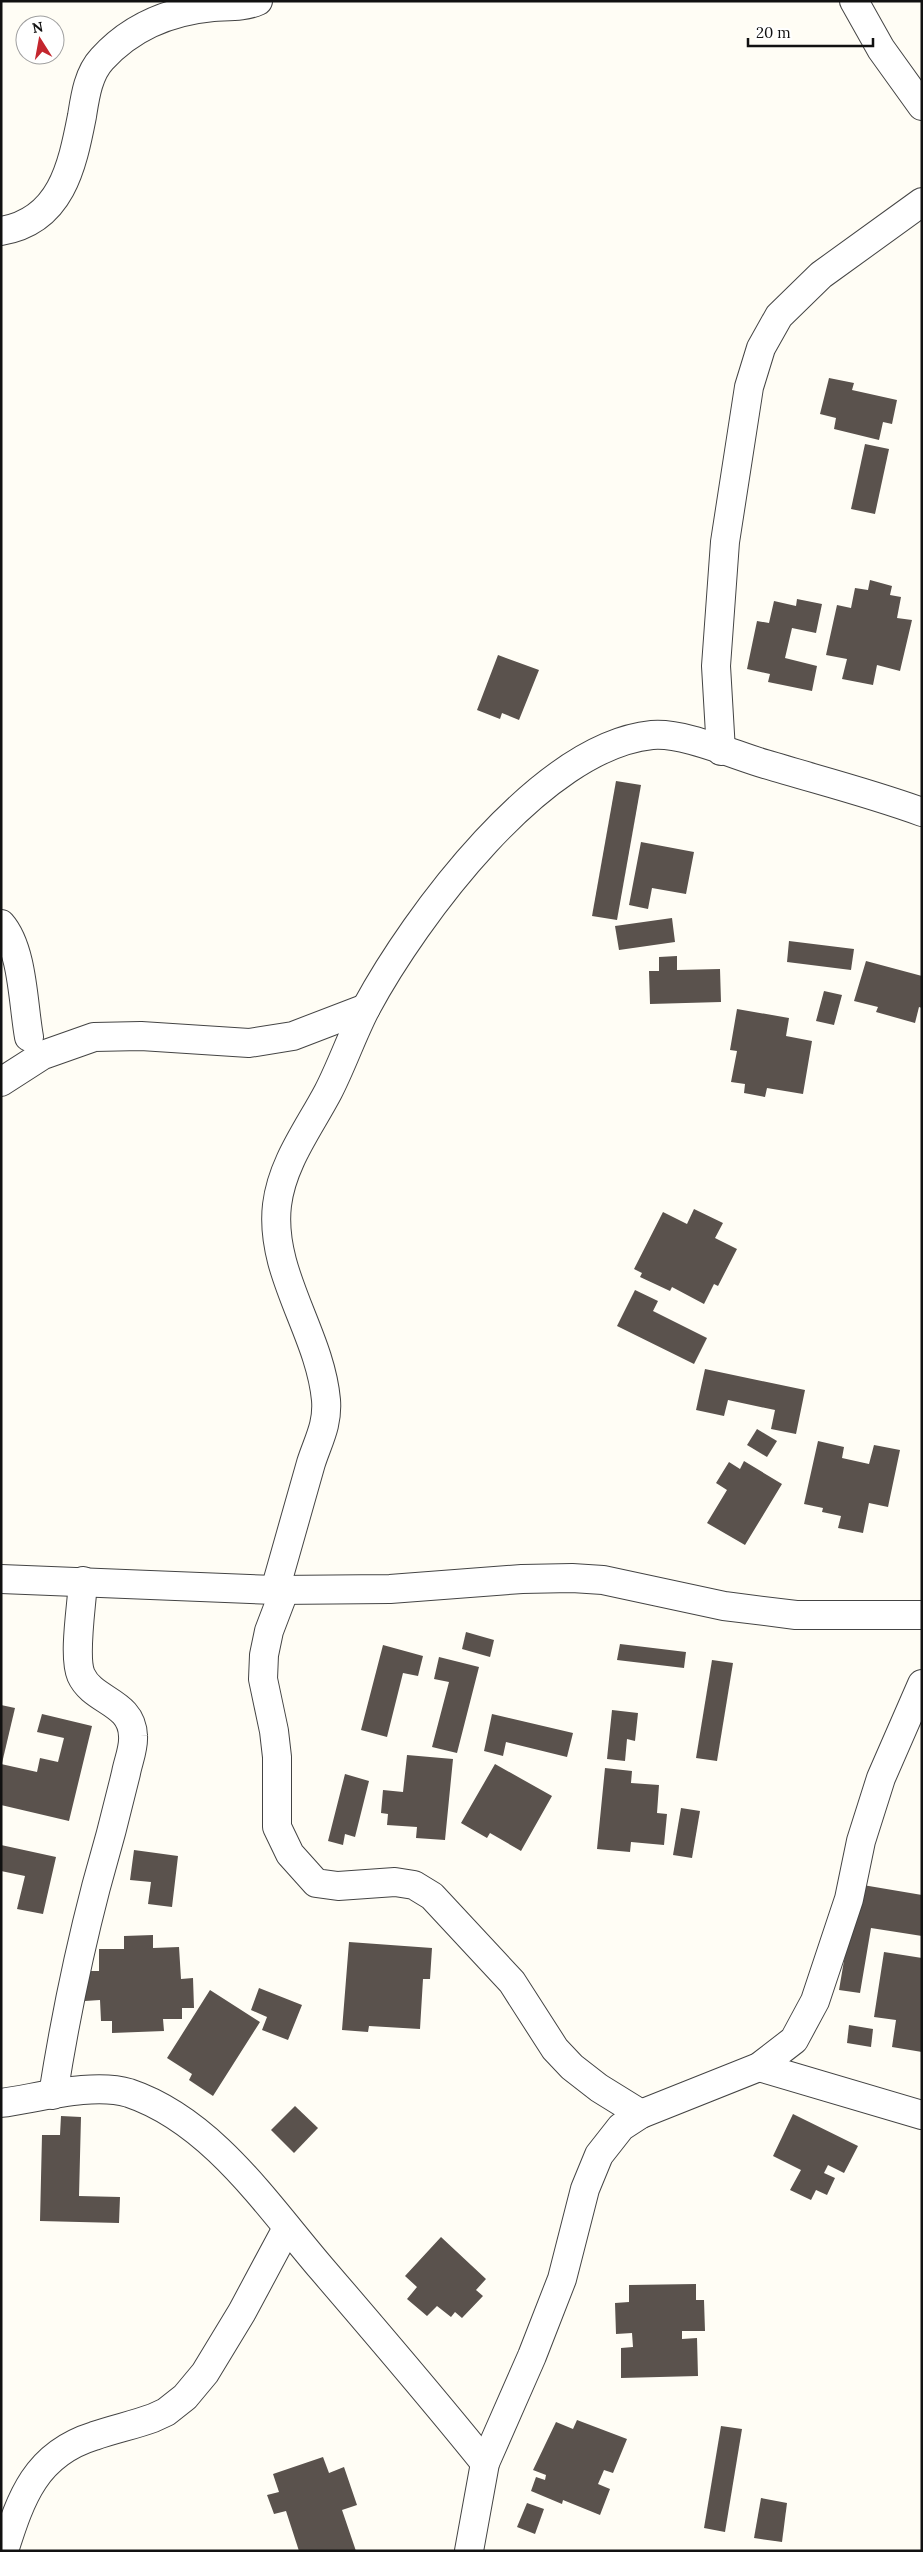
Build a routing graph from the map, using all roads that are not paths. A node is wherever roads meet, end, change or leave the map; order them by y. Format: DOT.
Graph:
graph roads {
  1 [pos="258,1"];
  2 [pos="854,1"];
  3 [pos="922,106"];
  4 [pos="922,202"];
  5 [pos="1,231"];
  6 [pos="721,751"];
  7 [pos="922,812"];
  8 [pos="1,924"];
  9 [pos="366,1008"];
  10 [pos="28,1037"];
  11 [pos="1,1082"];
  12 [pos="1,1579"];
  13 [pos="83,1581"];
  14 [pos="280,1589"];
  15 [pos="922,1616"];
  16 [pos="922,1684"];
  17 [pos="759,2066"];
  18 [pos="53,2095"];
  19 [pos="1,2103"];
  20 [pos="641,2114"];
  21 [pos="922,2114"];
  22 [pos="287,2228"];
  23 [pos="485,2463"];
  24 [pos="4,2551"];
  25 [pos="469,2551"];
  1 -- 5 [label="street"];
  2 -- 3 [label="street"];
  4 -- 6 [label="street"];
  6 -- 7 [label="street"];
  6 -- 9 [label="street"];
  8 -- 10 [label="street"];
  9 -- 11 [label="street"];
  9 -- 14 [label="street"];
  12 -- 13 [label="street"];
  13 -- 14 [label="street"];
  13 -- 18 [label="street"];
  14 -- 15 [label="street"];
  14 -- 20 [label="street"];
  16 -- 17 [label="street"];
  17 -- 20 [label="street"];
  17 -- 21 [label="street"];
  18 -- 19 [label="street"];
  18 -- 22 [label="street"];
  20 -- 23 [label="street"];
  22 -- 23 [label="street"];
  22 -- 24 [label="street"];
  23 -- 25 [label="street"];
}
